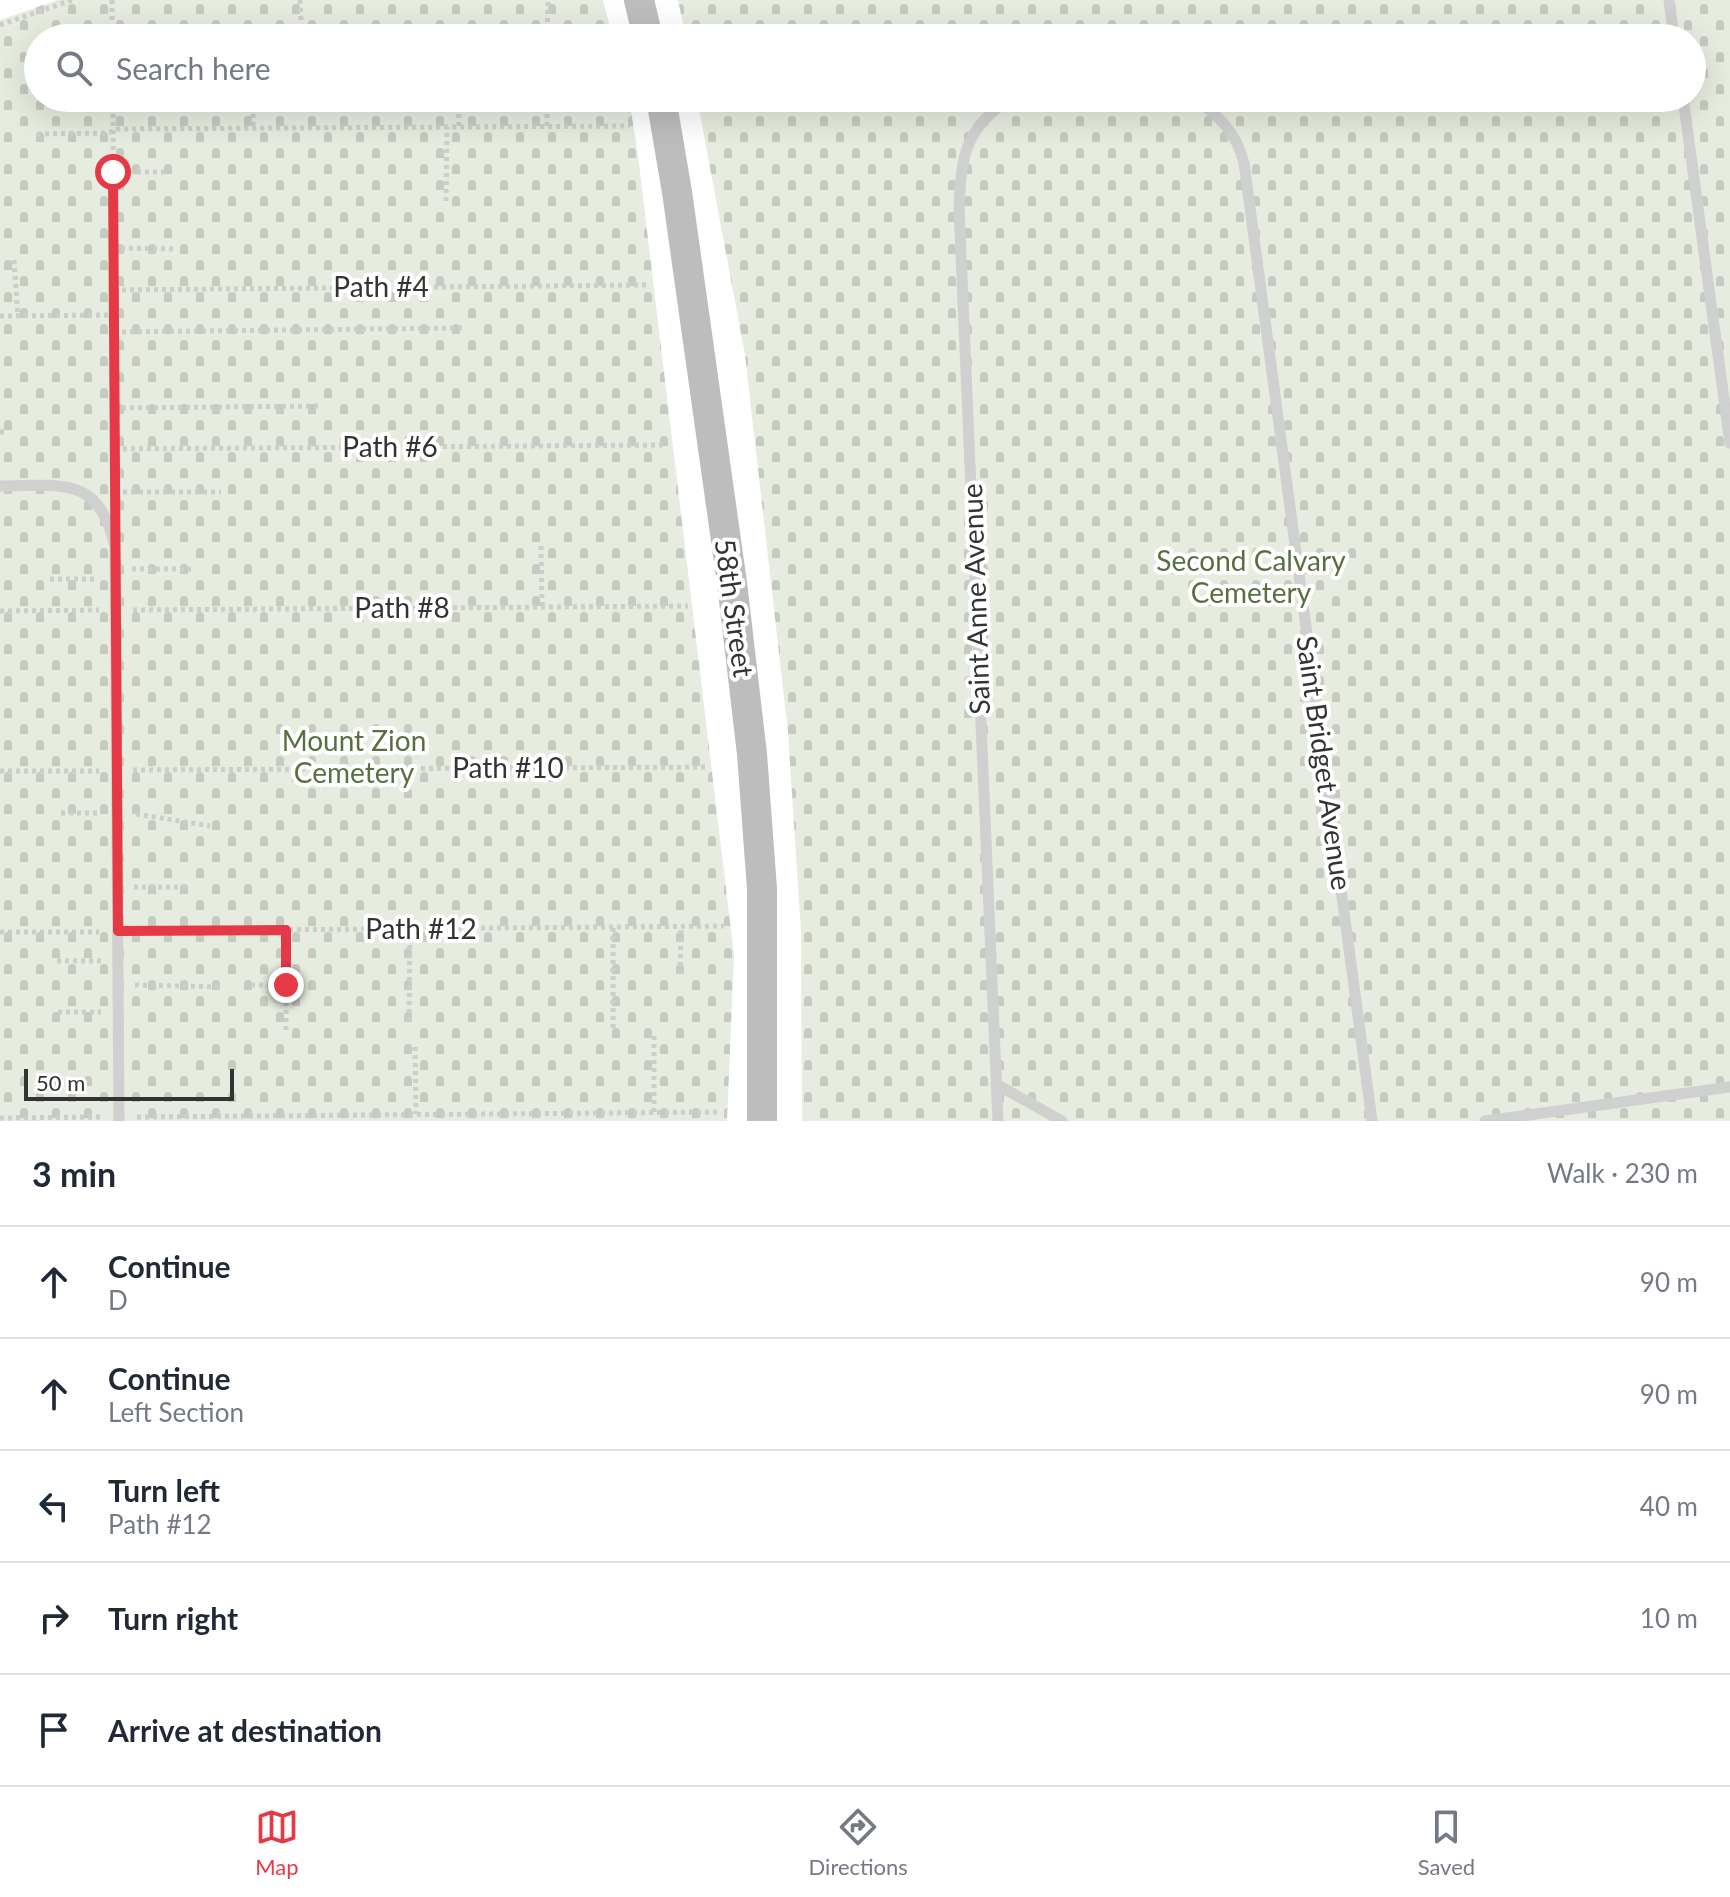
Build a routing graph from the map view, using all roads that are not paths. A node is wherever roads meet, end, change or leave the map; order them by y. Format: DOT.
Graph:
graph roads {
  1 [pos="639,0"];
  2 [pos="1669,0"];
  3 [pos="645,24"];
  4 [pos="1672,24"];
  5 [pos="663,112"];
  6 [pos="993,112"];
  7 [pos="1210,112"];
  8 [pos="1685,112"];
  9 [pos="1730,443"];
  10 [pos="0,486"];
  11 [pos="996,1084"];
  12 [pos="1730,1087"];
  13 [pos="119,1119"];
  14 [pos="762,1121"];
  15 [pos="998,1121"];
  16 [pos="1062,1121"];
  17 [pos="1372,1121"];
  18 [pos="1485,1121"];
  1 -- 3 [label="main road"];
  2 -- 4 [label="lane"];
  5 -- 14 [label="main road, 58th Street"];
  6 -- 11 [label="lane, Saint Anne Avenue"];
  7 -- 17 [label="lane, Saint Bridget Avenue"];
  8 -- 9 [label="lane"];
  10 -- 13 [label="lane"];
  11 -- 15 [label="lane, Saint Anne Avenue"];
  11 -- 16 [label="lane"];
  12 -- 18 [label="lane"];
}
